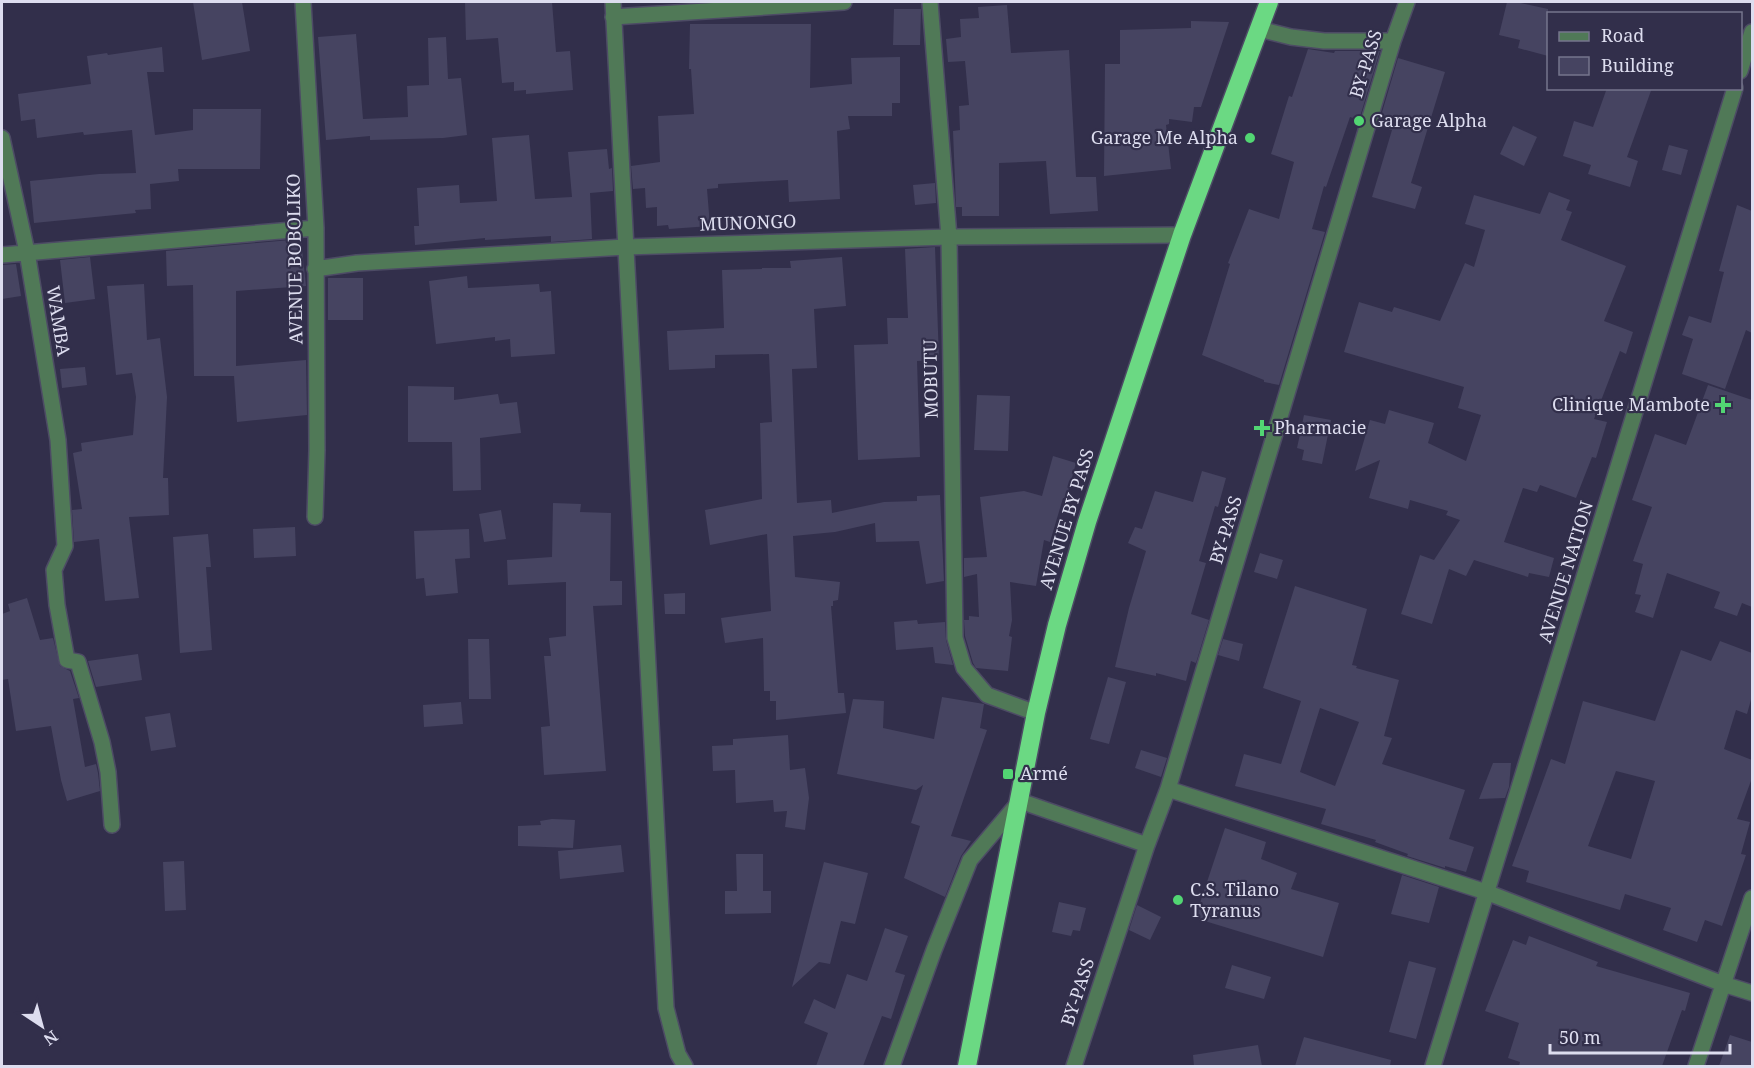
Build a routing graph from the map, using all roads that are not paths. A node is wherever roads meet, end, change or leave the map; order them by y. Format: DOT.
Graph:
graph roads {
  1 [pos="303,2"];
  2 [pos="844,2"];
  3 [pos="930,2"];
  4 [pos="1269,2"];
  5 [pos="1407,2"];
  6 [pos="613,9"];
  7 [pos="1259,29"];
  8 [pos="1752,32"];
  9 [pos="1393,41"];
  10 [pos="1742,64"];
  11 [pos="1734,90"];
  12 [pos="2,138"];
  13 [pos="316,228"];
  14 [pos="1182,235"];
  15 [pos="949,237"];
  16 [pos="625,247"];
  17 [pos="27,252"];
  18 [pos="2,255"];
  19 [pos="315,269"];
  20 [pos="315,517"];
  21 [pos="1036,713"];
  22 [pos="1168,789"];
  23 [pos="1020,801"];
  24 [pos="112,825"];
  25 [pos="1147,845"];
  26 [pos="1486,892"];
  27 [pos="1752,898"];
  28 [pos="1723,984"];
  29 [pos="1752,993"];
  30 [pos="685,1066"];
  31 [pos="892,1066"];
  32 [pos="967,1066"];
  33 [pos="1074,1066"];
  34 [pos="1433,1066"];
  35 [pos="1696,1066"];
  1 -- 13 [label="street, AVENUE BOBOLIKO"];
  2 -- 6 [label="street"];
  3 -- 15 [label="street, MOBUTU"];
  4 -- 7 [label="highway, AVENUE BY PASS"];
  5 -- 9 [label="street, BY-PASS"];
  6 -- 16 [label="street"];
  7 -- 9 [label="street"];
  7 -- 14 [label="highway, AVENUE BY PASS"];
  8 -- 10 [label="street"];
  9 -- 22 [label="street, BY-PASS"];
  11 -- 26 [label="street, AVENUE NATION"];
  12 -- 17 [label="street, WAMBA"];
  13 -- 17 [label="street"];
  13 -- 19 [label="street, AVENUE BOBOLIKO"];
  14 -- 15 [label="street, MUNONGO"];
  14 -- 21 [label="highway, AVENUE BY PASS"];
  15 -- 16 [label="street, MUNONGO"];
  15 -- 21 [label="street, MOBUTU"];
  16 -- 19 [label="street, MUNONGO"];
  16 -- 30 [label="street"];
  17 -- 18 [label="street"];
  17 -- 24 [label="street, WAMBA"];
  19 -- 20 [label="street, AVENUE BOBOLIKO"];
  21 -- 23 [label="highway, AVENUE BY PASS"];
  22 -- 25 [label="street, BY-PASS"];
  22 -- 26 [label="street"];
  23 -- 25 [label="street"];
  23 -- 31 [label="street"];
  23 -- 32 [label="highway, AVENUE BY PASS"];
  25 -- 33 [label="street, BY-PASS"];
  26 -- 28 [label="street"];
  26 -- 34 [label="street, AVENUE NATION"];
  27 -- 28 [label="street"];
  28 -- 29 [label="street"];
  28 -- 35 [label="street"];
}
